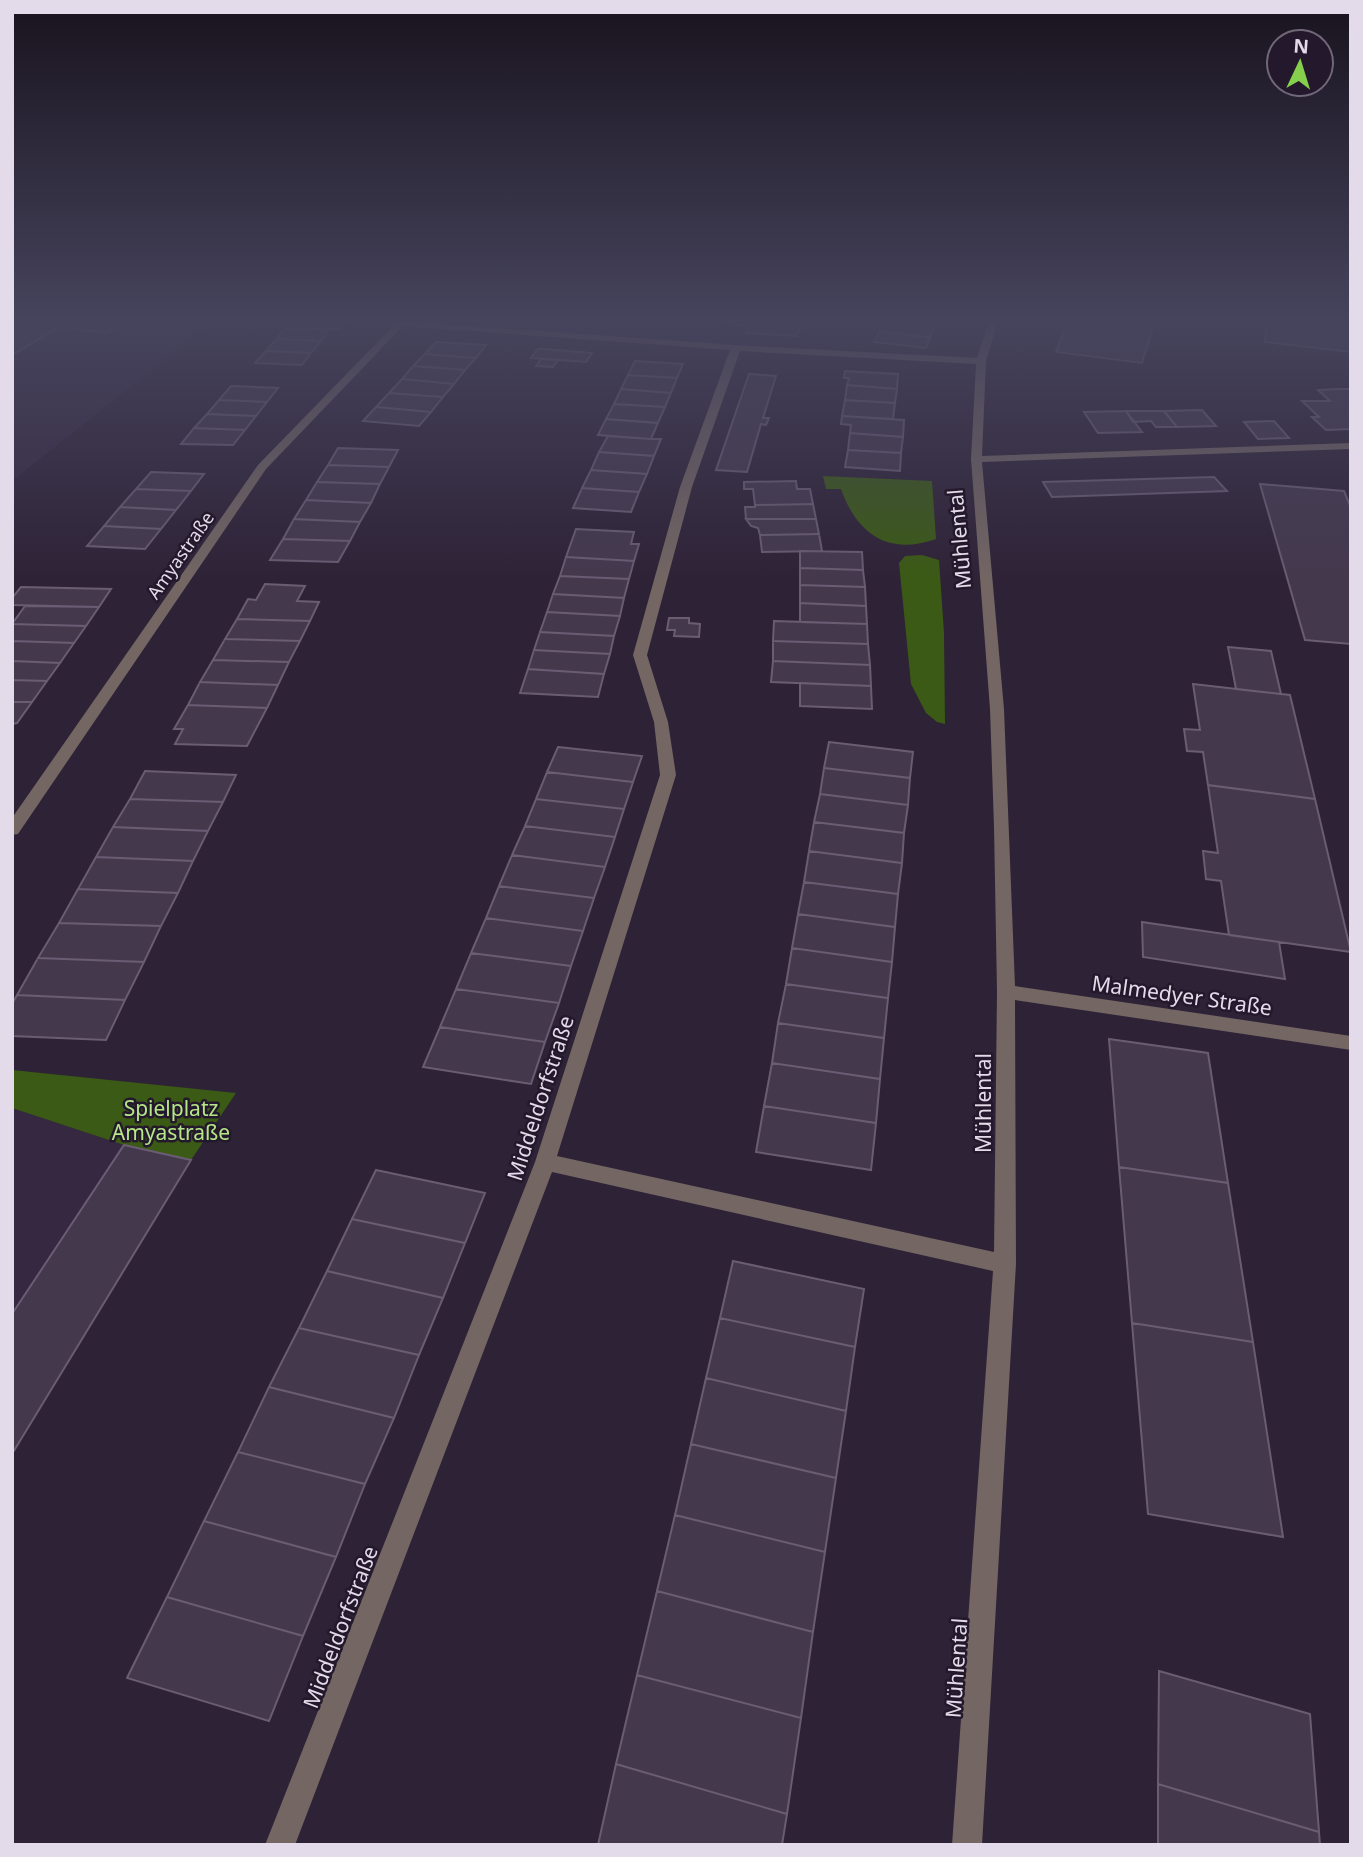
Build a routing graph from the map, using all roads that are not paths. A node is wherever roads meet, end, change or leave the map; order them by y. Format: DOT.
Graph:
graph roads {
  1 [pos="319,408"];
  2 [pos="715,408"];
  3 [pos="979,408"];
  4 [pos="1351,446"];
  5 [pos="976,459"];
  6 [pos="12,830"];
  7 [pos="1006,992"];
  8 [pos="1351,1043"];
  9 [pos="545,1162"];
  10 [pos="1005,1264"];
  11 [pos="280,1845"];
  12 [pos="967,1845"];
  1 -- 6 [label="street, Amyastraße"];
  2 -- 9 [label="street, Middeldorfstraße"];
  3 -- 5 [label="street, Mühlental"];
  4 -- 5 [label="street"];
  5 -- 7 [label="street, Mühlental"];
  7 -- 8 [label="street, Malmedyer Straße"];
  7 -- 10 [label="street, Mühlental"];
  9 -- 10 [label="street"];
  9 -- 11 [label="street, Middeldorfstraße"];
  10 -- 12 [label="street, Mühlental"];
}
